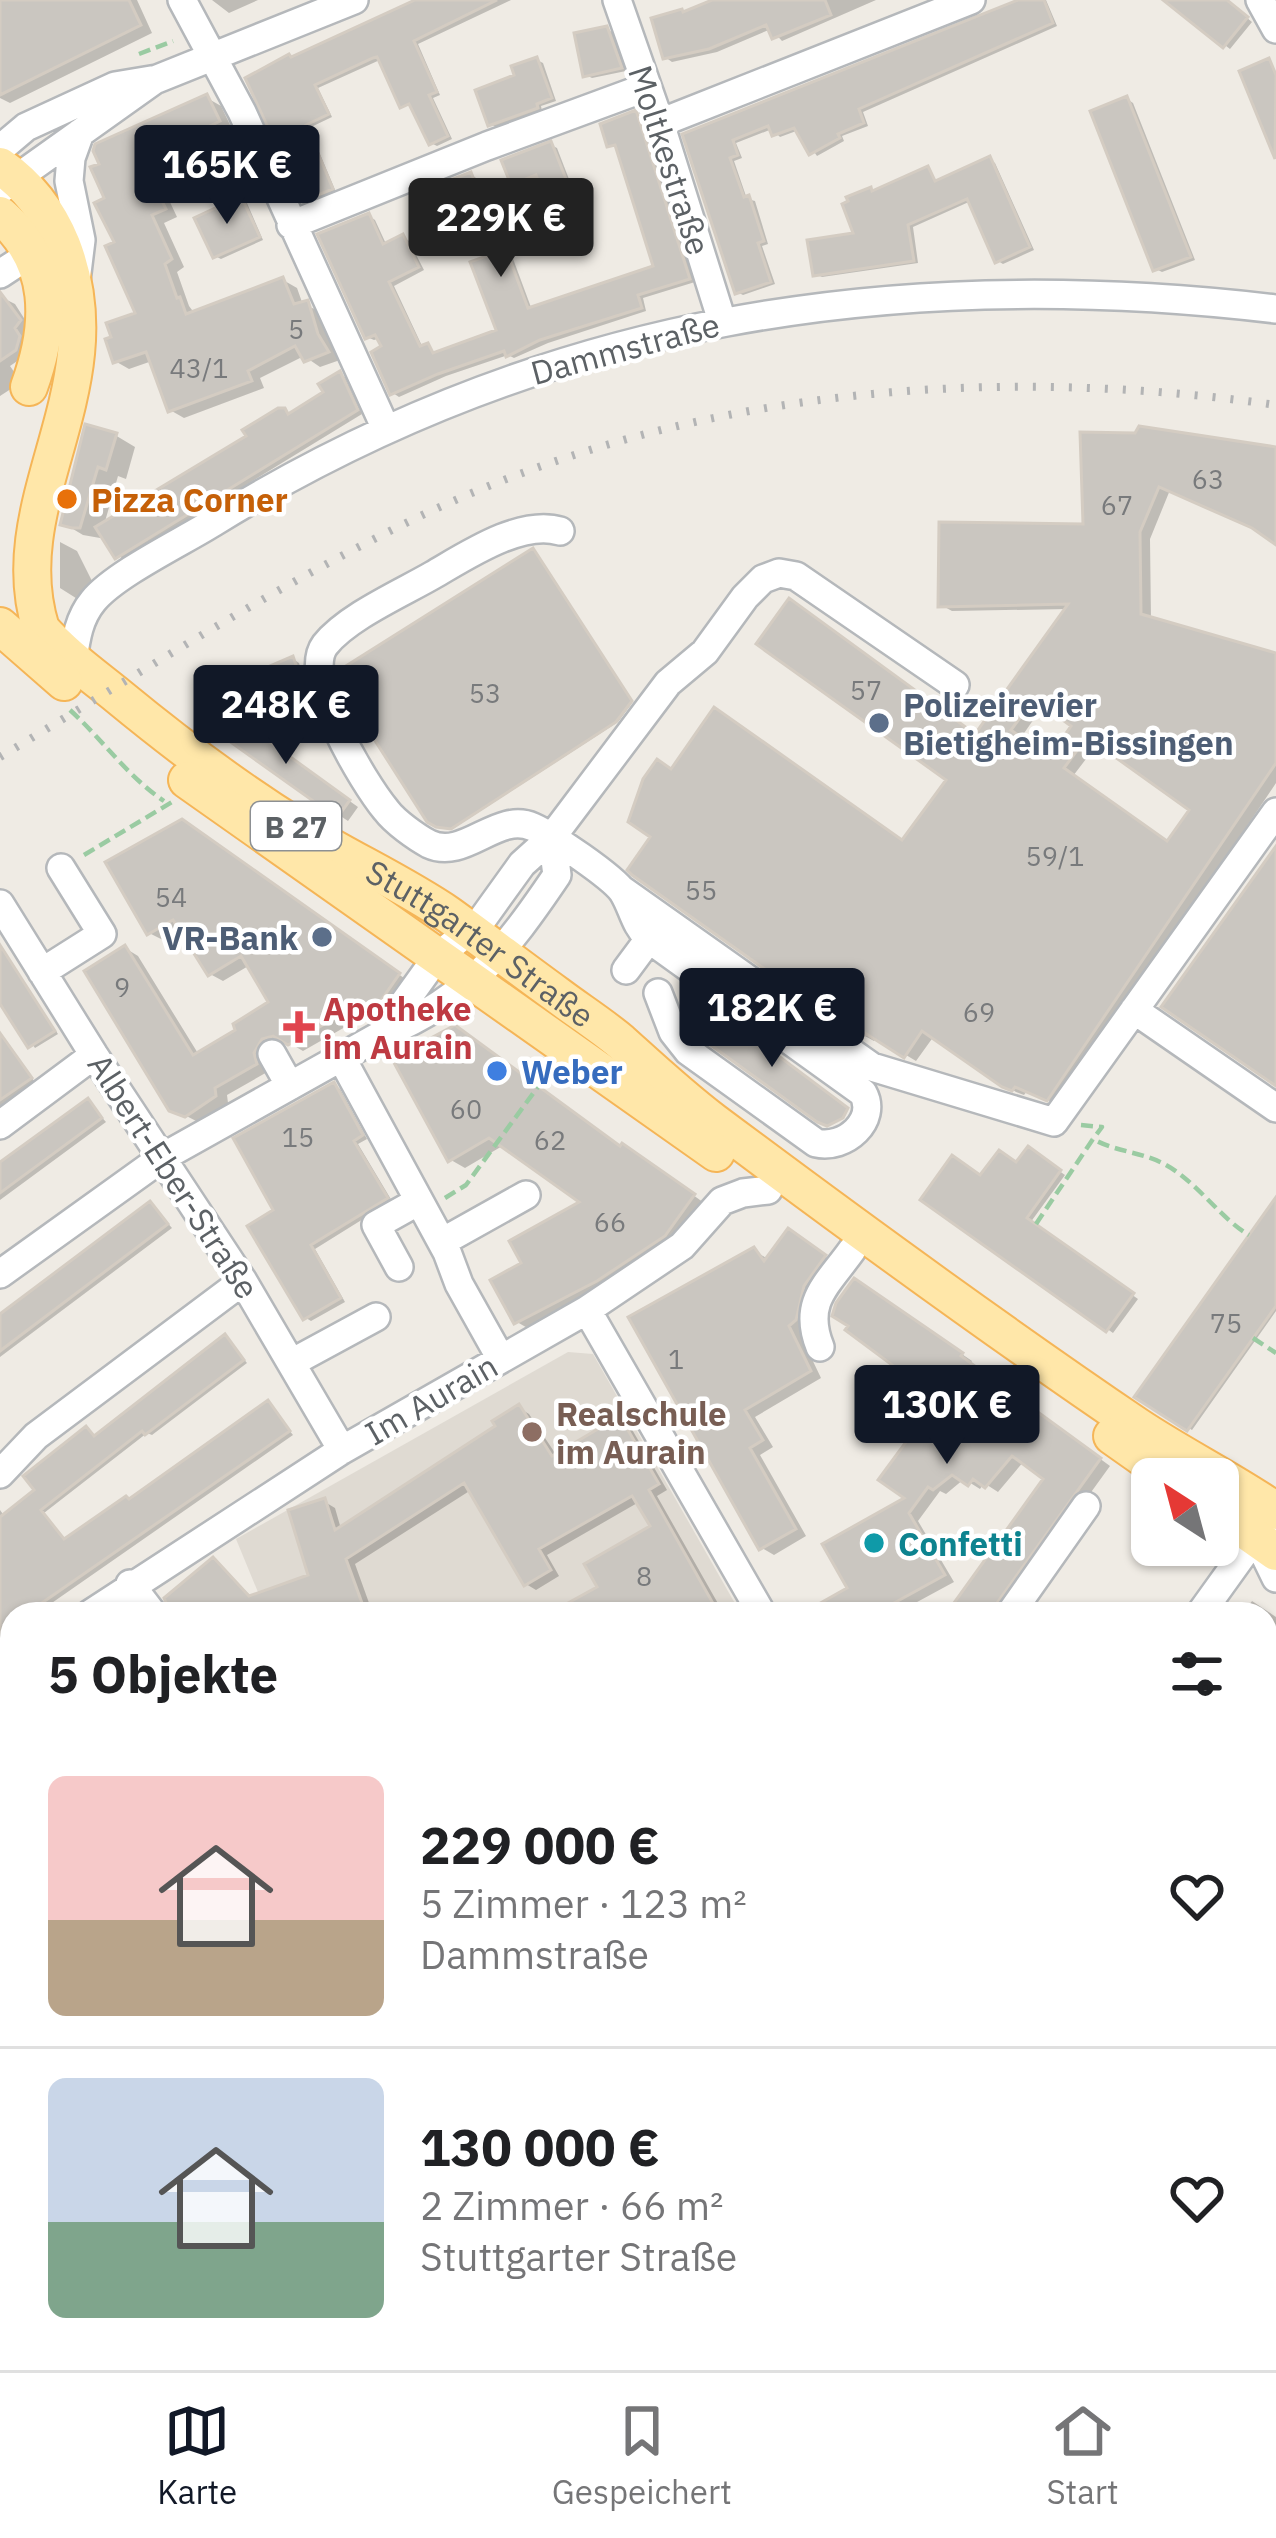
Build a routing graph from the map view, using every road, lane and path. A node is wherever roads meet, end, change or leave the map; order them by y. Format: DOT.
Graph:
graph roads {
  1 [pos="182,0"];
  2 [pos="354,0"];
  3 [pos="616,0"];
  4 [pos="971,0"];
  5 [pos="1260,0"];
  6 [pos="1276,29"];
  7 [pos="209,56"];
  8 [pos="157,79"];
  9 [pos="647,87"];
  10 [pos="660,123"];
  11 [pos="80,133"];
  12 [pos="4,171"];
  13 [pos="0,215"];
  14 [pos="292,225"];
  15 [pos="32,253"];
  16 [pos="0,274"];
  17 [pos="74,295"];
  18 [pos="1276,309"];
  19 [pos="722,321"];
  20 [pos="18,412"];
  21 [pos="385,427"];
  22 [pos="560,531"];
  23 [pos="14,639"];
  24 [pos="74,660"];
  25 [pos="955,685"];
  26 [pos="74,714"];
  27 [pos="1276,812"];
  28 [pos="552,837"];
  29 [pos="62,868"];
  30 [pos="622,890"];
  31 [pos="1,904"];
  32 [pos="471,931"];
  33 [pos="649,939"];
  34 [pos="501,954"];
  35 [pos="437,957"];
  36 [pos="626,970"];
  37 [pos="42,972"];
  38 [pos="474,982"];
  39 [pos="658,993"];
  40 [pos="1134,1010"];
  41 [pos="381,1035"];
  42 [pos="566,1046"];
  43 [pos="272,1054"];
  44 [pos="94,1055"];
  45 [pos="340,1058"];
  46 [pos="290,1086"];
  47 [pos="1276,1108"];
  48 [pos="0,1125"];
  49 [pos="163,1156"];
  50 [pos="769,1190"];
  51 [pos="526,1195"];
  52 [pos="422,1205"];
  53 [pos="1036,1224"];
  54 [pos="1249,1235"];
  55 [pos="442,1242"];
  56 [pos="852,1250"];
  57 [pos="399,1267"];
  58 [pos="0,1274"];
  59 [pos="243,1282"];
  60 [pos="587,1310"];
  61 [pos="376,1317"];
  62 [pos="1253,1338"];
  63 [pos="820,1347"];
  64 [pos="1274,1349"];
  65 [pos="501,1359"];
  66 [pos="293,1362"];
  67 [pos="342,1450"];
  68 [pos="1144,1458"];
  69 [pos="0,1474"];
  70 [pos="1086,1506"];
  71 [pos="1239,1518"];
  72 [pos="1271,1528"];
  73 [pos="1276,1578"];
  74 [pos="130,1584"];
  75 [pos="105,1602"];
  76 [pos="144,1602"];
  77 [pos="755,1602"];
  78 [pos="1018,1602"];
  79 [pos="1210,1602"];
  1 -- 7 [label="street"];
  2 -- 7 [label="street"];
  3 -- 9 [label="street, Moltkestraße"];
  4 -- 10 [label="street"];
  5 -- 6 [label="street"];
  7 -- 8 [label="street"];
  7 -- 14 [label="street"];
  8 -- 11 [label="street"];
  8 -- 12 [label="street"];
  9 -- 10 [label="street, Moltkestraße"];
  9 -- 14 [label="street"];
  10 -- 19 [label="street, Moltkestraße"];
  11 -- 12 [label="street"];
  11 -- 17 [label="street"];
  12 -- 17 [label="main road, Stuttgarter Straße / B 27"];
  13 -- 15 [label="main road"];
  14 -- 21 [label="street"];
  15 -- 16 [label="street"];
  15 -- 20 [label="main road"];
  17 -- 23 [label="main road, Stuttgarter Straße / B 27"];
  18 -- 19 [label="street, Dammstraße"];
  19 -- 21 [label="street, Dammstraße"];
  21 -- 24 [label="street, Dammstraße"];
  22 -- 28 [label="street"];
  23 -- 24 [label="main road, Stuttgarter Straße / B 27"];
  23 -- 35 [label="main road, Stuttgarter Straße / B 27"];
  24 -- 32 [label="main road, Stuttgarter Straße / B 27"];
  25 -- 28 [label="street"];
  26 -- 29 [label="path"];
  27 -- 40 [label="street"];
  28 -- 30 [label="street"];
  28 -- 32 [label="street"];
  28 -- 34 [label="street"];
  29 -- 37 [label="street"];
  30 -- 33 [label="street"];
  30 -- 40 [label="street"];
  31 -- 37 [label="street, Albert-Eber-Straße"];
  32 -- 34 [label="main road, Stuttgarter Straße / B 27"];
  32 -- 35 [label="street"];
  33 -- 36 [label="street"];
  33 -- 39 [label="street"];
  34 -- 38 [label="street"];
  34 -- 72 [label="main road, Stuttgarter Straße / B 27"];
  35 -- 38 [label="main road, Stuttgarter Straße / B 27"];
  35 -- 41 [label="street"];
  37 -- 44 [label="street, Albert-Eber-Straße"];
  38 -- 41 [label="street"];
  38 -- 42 [label="main road, Stuttgarter Straße / B 27"];
  40 -- 47 [label="street"];
  41 -- 45 [label="street"];
  42 -- 50 [label="main road, Stuttgarter Straße / B 27"];
  42 -- 52 [label="path"];
  43 -- 46 [label="street"];
  44 -- 48 [label="street"];
  44 -- 49 [label="street, Albert-Eber-Straße"];
  45 -- 46 [label="street"];
  45 -- 52 [label="street"];
  46 -- 49 [label="street"];
  49 -- 58 [label="street"];
  49 -- 59 [label="street, Albert-Eber-Straße"];
  50 -- 56 [label="main road, Stuttgarter Straße / B 27"];
  50 -- 60 [label="street, Im Aurain"];
  51 -- 55 [label="street"];
  52 -- 55 [label="street"];
  52 -- 57 [label="street"];
  53 -- 54 [label="path"];
  55 -- 65 [label="street"];
  56 -- 63 [label="street"];
  56 -- 68 [label="main road, Stuttgarter Straße / B 27"];
  59 -- 66 [label="street, Albert-Eber-Straße"];
  59 -- 69 [label="street"];
  60 -- 65 [label="street, Im Aurain"];
  60 -- 77 [label="street"];
  61 -- 66 [label="street"];
  62 -- 64 [label="path"];
  65 -- 67 [label="street, Im Aurain"];
  66 -- 67 [label="street, Albert-Eber-Straße"];
  67 -- 74 [label="street, Im Aurain"];
  70 -- 78 [label="street"];
  71 -- 72 [label="main road"];
  72 -- 73 [label="street"];
  72 -- 79 [label="street"];
  74 -- 75 [label="street, Im Aurain"];
  74 -- 76 [label="street"];
}
